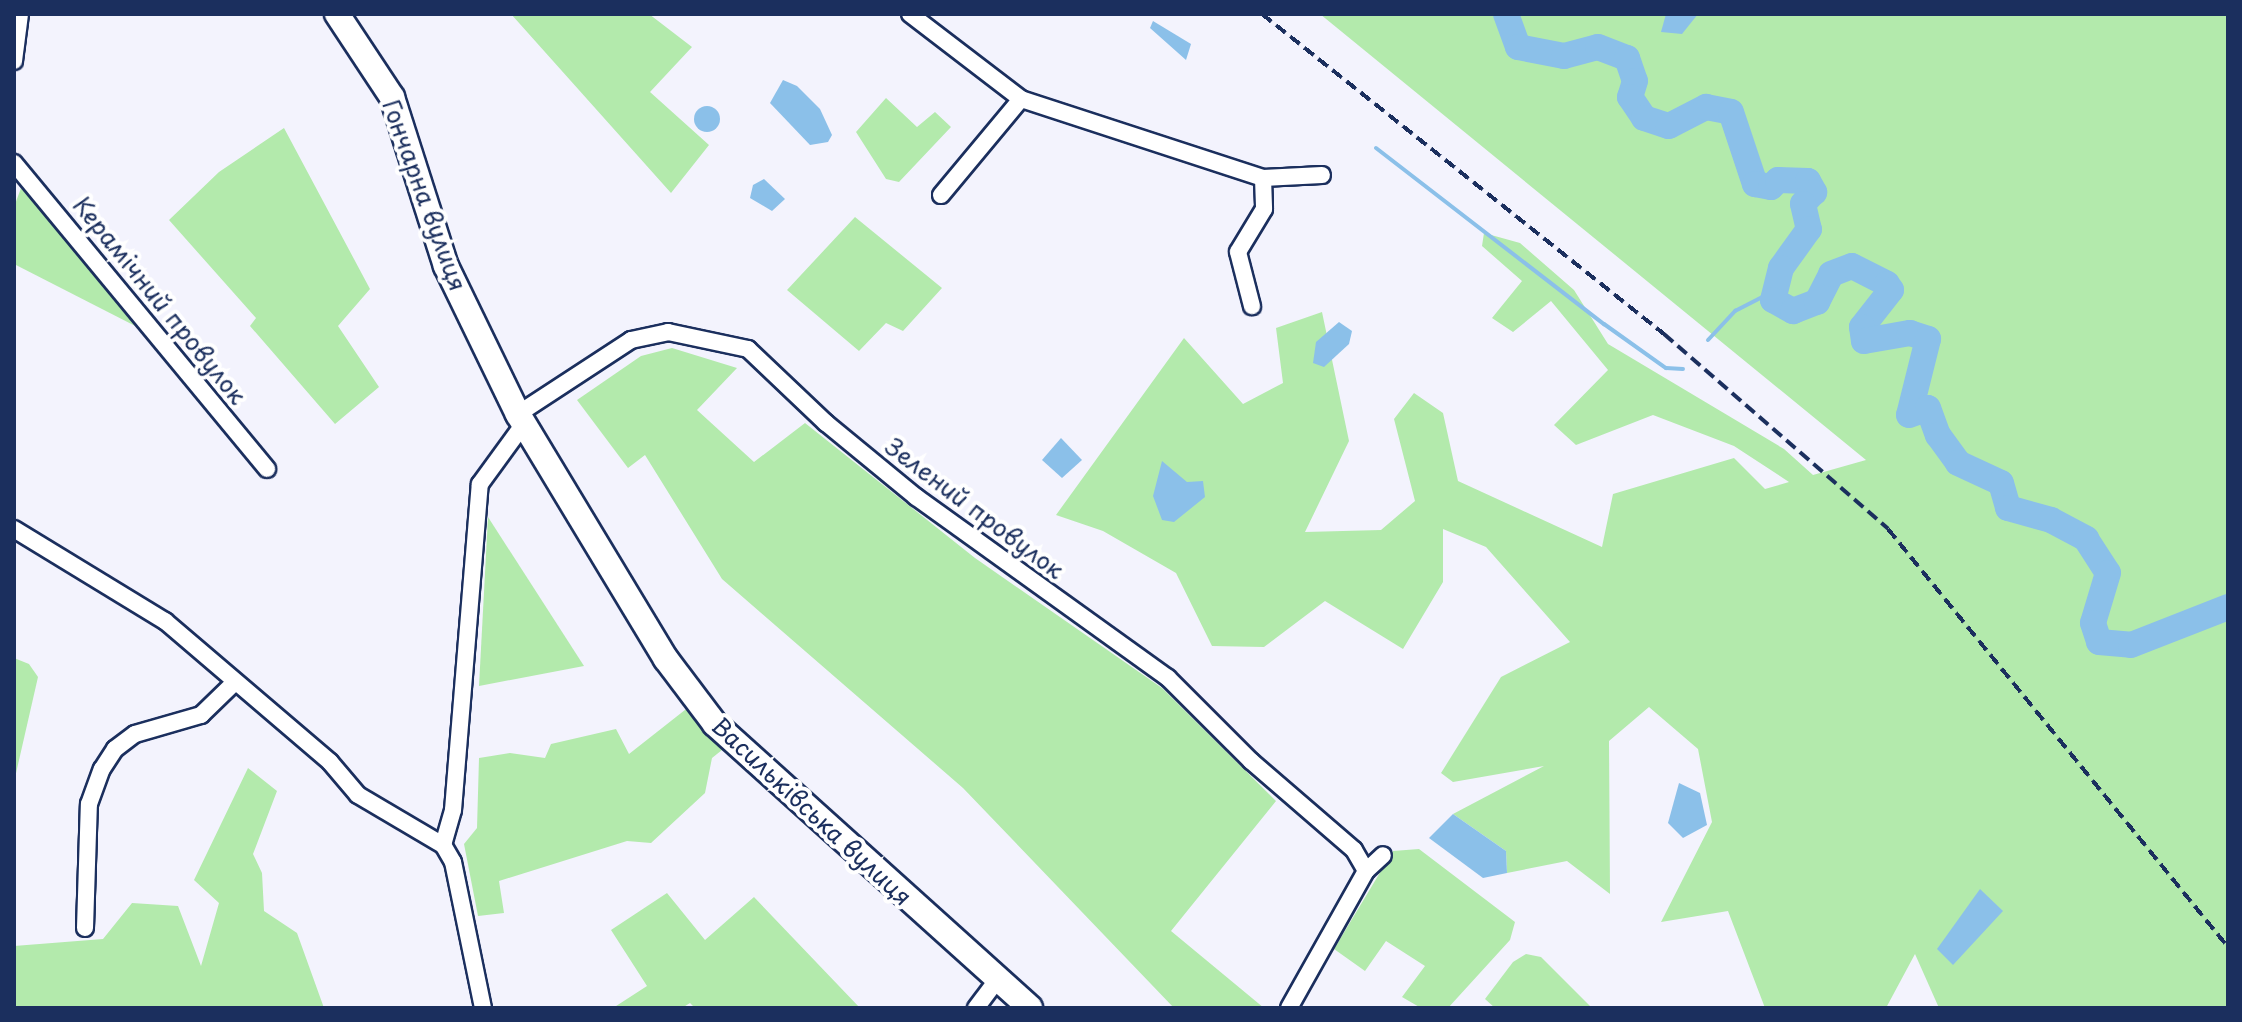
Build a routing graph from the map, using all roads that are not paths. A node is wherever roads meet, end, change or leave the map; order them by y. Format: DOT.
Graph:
graph roads {
  1 [pos="20,14"];
  2 [pos="337,14"];
  3 [pos="910,14"];
  4 [pos="14,61"];
  5 [pos="1021,99"];
  6 [pos="14,163"];
  7 [pos="1322,175"];
  8 [pos="1263,178"];
  9 [pos="941,195"];
  10 [pos="1252,306"];
  11 [pos="520,420"];
  12 [pos="267,469"];
  13 [pos="14,529"];
  14 [pos="235,682"];
  15 [pos="443,845"];
  16 [pos="1383,855"];
  17 [pos="1366,871"];
  18 [pos="85,928"];
  19 [pos="997,980"];
  20 [pos="483,1008"];
  21 [pos="976,1008"];
  22 [pos="1030,1008"];
  23 [pos="1289,1008"];
  1 -- 4 [label="street"];
  2 -- 11 [label="street, Гончарна вулиця"];
  3 -- 5 [label="street"];
  5 -- 8 [label="street"];
  5 -- 9 [label="street"];
  6 -- 12 [label="street, Керамічний провулок"];
  7 -- 8 [label="street"];
  8 -- 10 [label="street"];
  11 -- 15 [label="street"];
  11 -- 17 [label="street, Зелений провулок"];
  11 -- 19 [label="street, Васильківська вулиця"];
  13 -- 14 [label="street"];
  14 -- 15 [label="street"];
  14 -- 18 [label="street"];
  15 -- 20 [label="street"];
  16 -- 17 [label="street"];
  17 -- 23 [label="street"];
  19 -- 21 [label="street"];
  19 -- 22 [label="street, Васильківська вулиця"];
}
